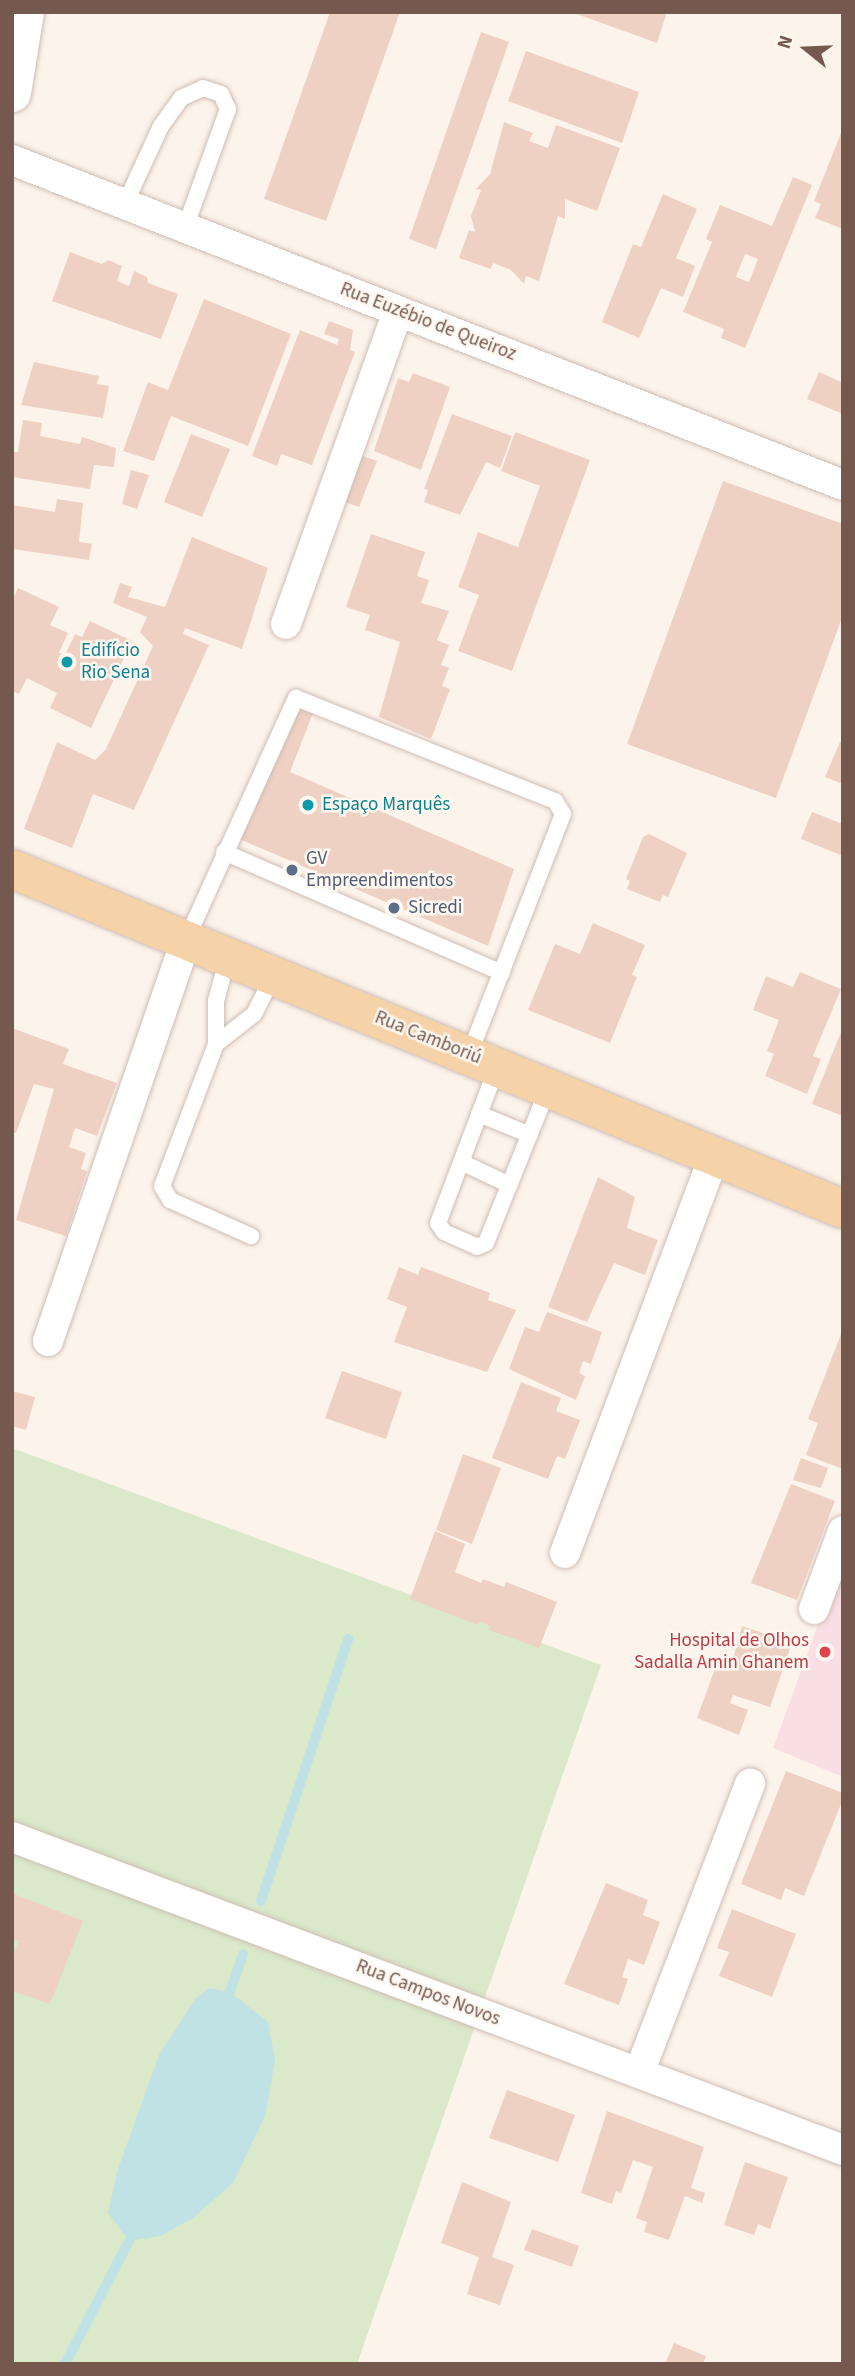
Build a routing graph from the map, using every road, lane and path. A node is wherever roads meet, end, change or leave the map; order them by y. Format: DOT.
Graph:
graph roads {
  1 [pos="25,12"];
  2 [pos="12,93"];
  3 [pos="12,160"];
  4 [pos="125,204"];
  5 [pos="185,228"];
  6 [pos="398,311"];
  7 [pos="843,485"];
  8 [pos="286,624"];
  9 [pos="224,852"];
  10 [pos="12,869"];
  11 [pos="187,938"];
  12 [pos="228,956"];
  13 [pos="502,972"];
  14 [pos="275,974"];
  15 [pos="216,1044"];
  16 [pos="483,1061"];
  17 [pos="549,1087"];
  18 [pos="479,1114"];
  19 [pos="530,1135"];
  20 [pos="714,1156"];
  21 [pos="461,1162"];
  22 [pos="510,1185"];
  23 [pos="843,1209"];
  24 [pos="251,1236"];
  25 [pos="48,1341"];
  26 [pos="843,1531"];
  27 [pos="565,1553"];
  28 [pos="814,1609"];
  29 [pos="750,1784"];
  30 [pos="12,1837"];
  31 [pos="639,2073"];
  32 [pos="843,2150"];
  1 -- 2 [label="main road"];
  3 -- 4 [label="street, Rua Euzébio de Queiroz"];
  4 -- 5 [label="street, Rua Euzébio de Queiroz"];
  4 -- 5 [label="lane"];
  5 -- 6 [label="street, Rua Euzébio de Queiroz"];
  6 -- 7 [label="street, Rua Euzébio de Queiroz"];
  6 -- 8 [label="street"];
  9 -- 11 [label="lane"];
  9 -- 13 [label="lane"];
  9 -- 13 [label="lane"];
  10 -- 11 [label="main road, Rua Camboriú"];
  11 -- 12 [label="main road, Rua Camboriú"];
  11 -- 25 [label="street"];
  12 -- 14 [label="main road, Rua Camboriú"];
  12 -- 15 [label="lane"];
  13 -- 16 [label="lane"];
  14 -- 15 [label="lane"];
  14 -- 16 [label="main road, Rua Camboriú"];
  15 -- 24 [label="lane"];
  16 -- 17 [label="main road, Rua Camboriú"];
  16 -- 18 [label="lane"];
  17 -- 19 [label="lane"];
  17 -- 20 [label="main road, Rua Camboriú"];
  18 -- 19 [label="lane"];
  18 -- 21 [label="lane"];
  19 -- 22 [label="lane"];
  20 -- 23 [label="main road, Rua Camboriú"];
  20 -- 27 [label="street"];
  21 -- 22 [label="lane"];
  21 -- 22 [label="lane"];
  26 -- 28 [label="street"];
  29 -- 31 [label="street"];
  30 -- 31 [label="street, Rua Campos Novos"];
  31 -- 32 [label="street, Rua Campos Novos"];
}
